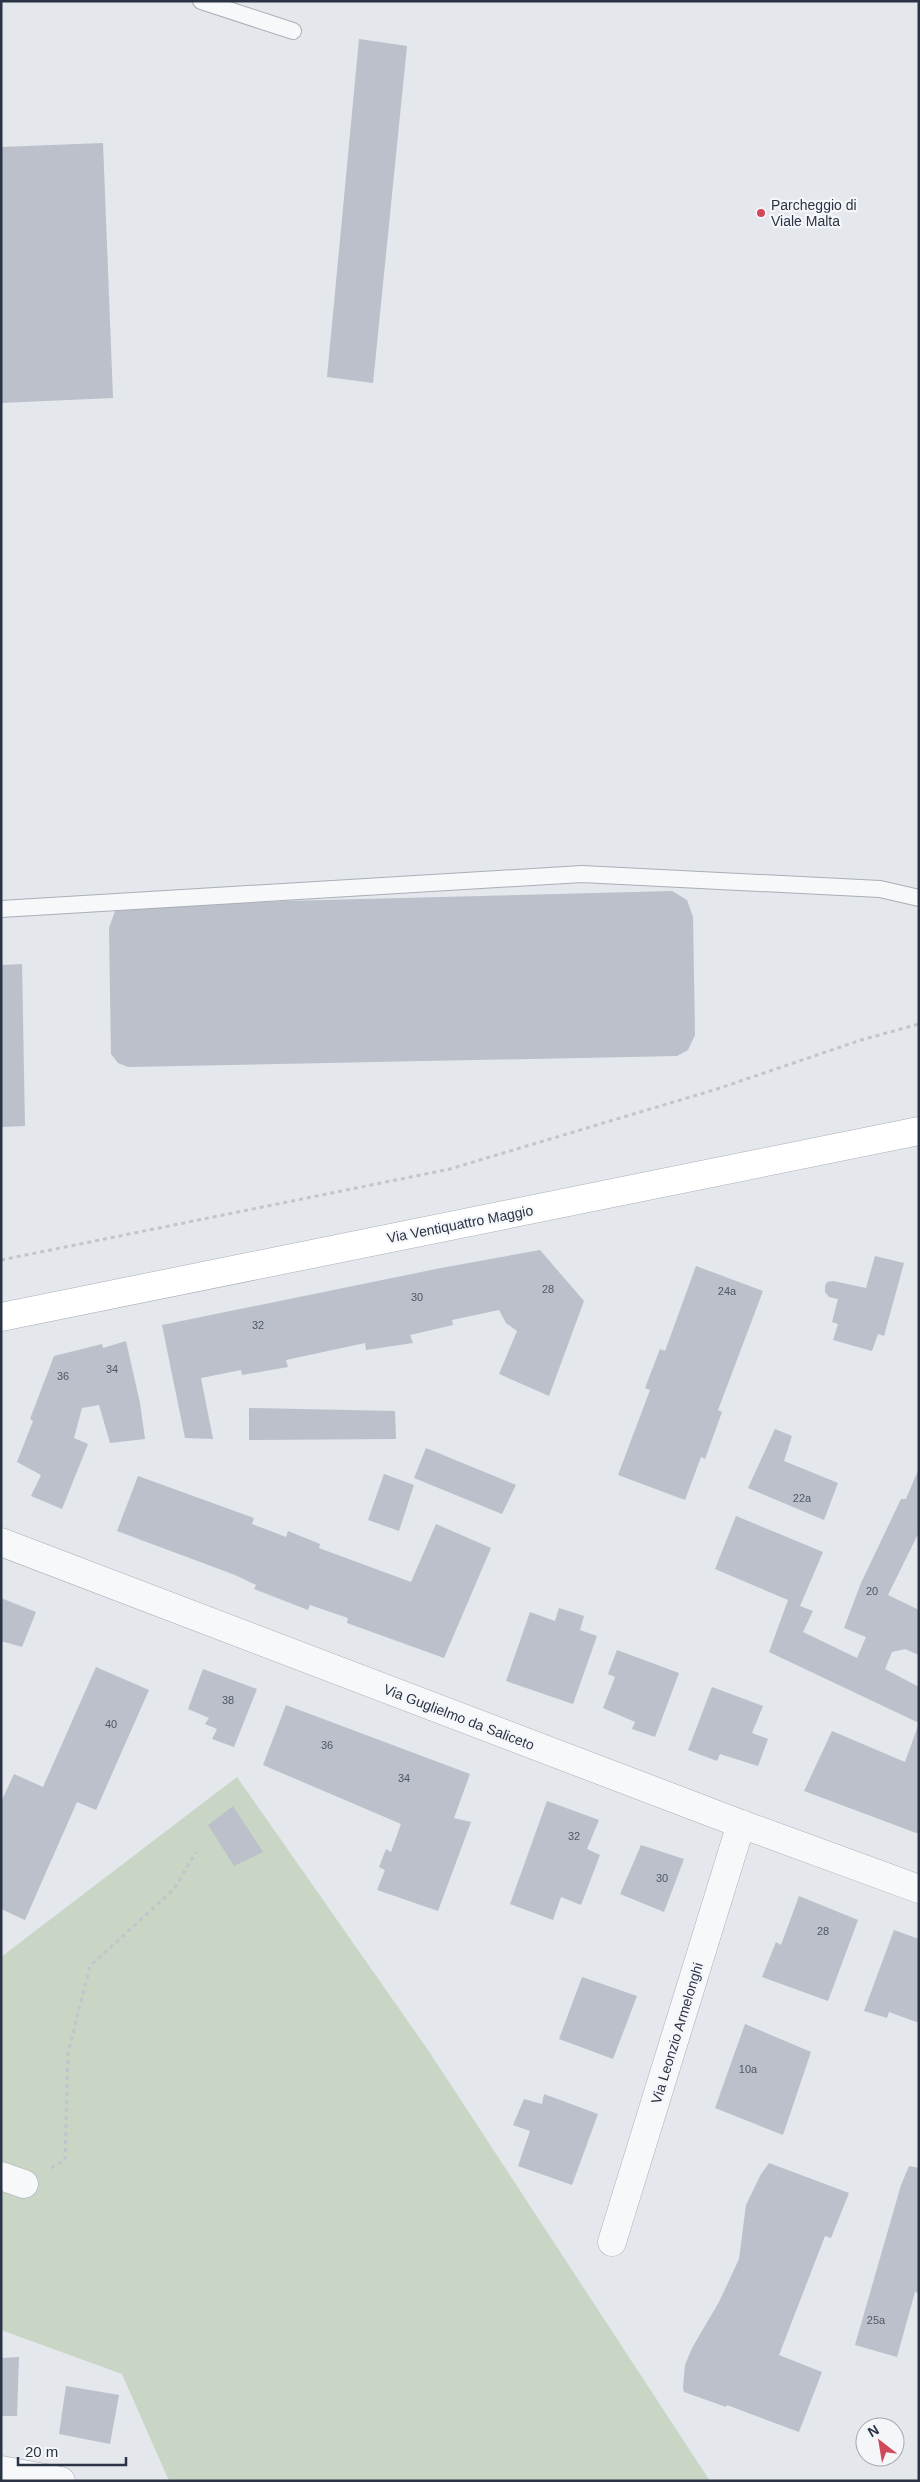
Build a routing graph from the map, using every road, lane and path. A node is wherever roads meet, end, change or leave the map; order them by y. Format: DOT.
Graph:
graph roads {
  1 [pos="202,1"];
  2 [pos="293,31"];
  3 [pos="919,898"];
  4 [pos="1,909"];
  5 [pos="919,1024"];
  6 [pos="919,1131"];
  7 [pos="1,1260"];
  8 [pos="1,1317"];
  9 [pos="1,1542"];
  10 [pos="741,1824"];
  11 [pos="196,1852"];
  12 [pos="919,1889"];
  13 [pos="13,2180"];
  14 [pos="612,2242"];
  15 [pos="1,2470"];
  16 [pos="61,2481"];
  1 -- 2 [label="lane"];
  3 -- 4 [label="lane"];
  5 -- 7 [label="path"];
  6 -- 8 [label="main road, Via Ventiquattro Maggio"];
  9 -- 10 [label="street, Via Guglielmo da Saliceto"];
  10 -- 12 [label="street, Via Guglielmo da Saliceto"];
  10 -- 14 [label="street, Via Leonzio Armelonghi"];
  11 -- 13 [label="path"];
  15 -- 16 [label="street"];
}
